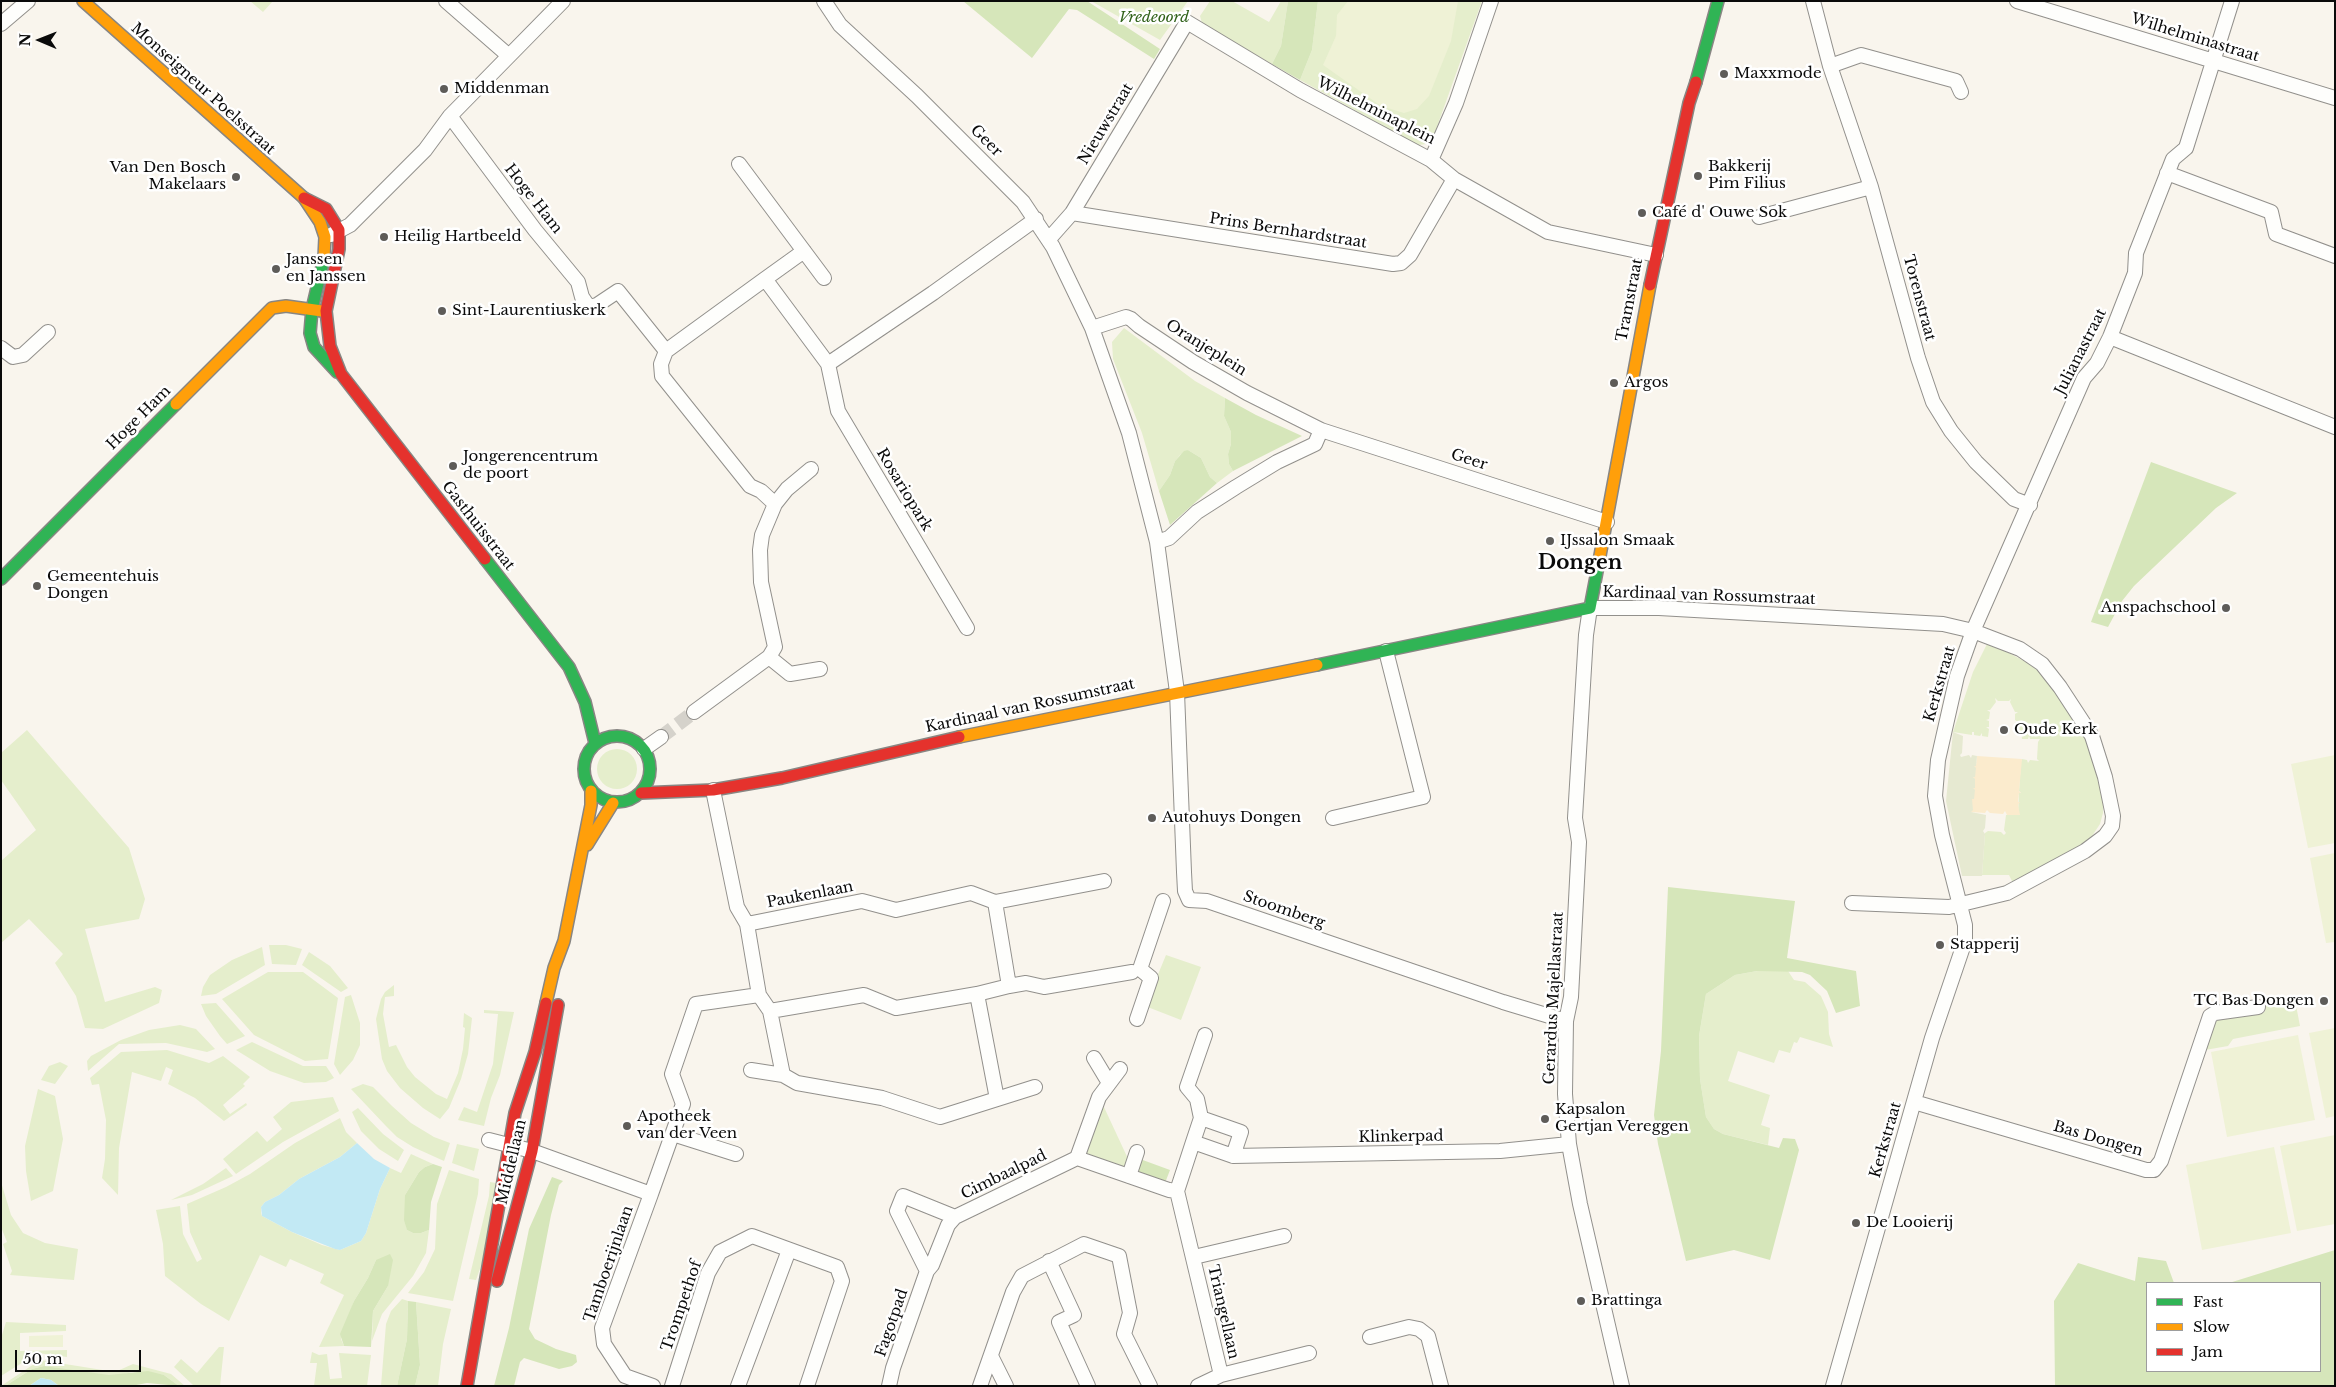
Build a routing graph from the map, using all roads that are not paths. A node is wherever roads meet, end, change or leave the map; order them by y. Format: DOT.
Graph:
graph roads {
  1 [pos="28,1"];
  2 [pos="83,1"];
  3 [pos="446,1"];
  4 [pos="563,1"];
  5 [pos="824,1"];
  6 [pos="1491,1"];
  7 [pos="1718,1"];
  8 [pos="1813,1"];
  9 [pos="2017,1"];
  10 [pos="2232,1"];
  11 [pos="1186,22"];
  12 [pos="1,24"];
  13 [pos="509,56"];
  14 [pos="2214,61"];
  15 [pos="1830,66"];
  16 [pos="1961,92"];
  17 [pos="2335,98"];
  18 [pos="450,116"];
  19 [pos="1431,160"];
  20 [pos="739,164"];
  21 [pos="2167,173"];
  22 [pos="1454,178"];
  23 [pos="1871,187"];
  24 [pos="304,198"];
  25 [pos="1072,213"];
  26 [pos="1759,217"];
  27 [pos="1036,219"];
  28 [pos="339,230"];
  29 [pos="326,237"];
  30 [pos="1049,239"];
  31 [pos="804,251"];
  32 [pos="1656,255"];
  33 [pos="2335,256"];
  34 [pos="824,278"];
  35 [pos="766,279"];
  36 [pos="312,309"];
  37 [pos="326,311"];
  38 [pos="1092,328"];
  39 [pos="48,332"];
  40 [pos="2110,337"];
  41 [pos="1,348"];
  42 [pos="666,351"];
  43 [pos="828,364"];
  44 [pos="340,374"];
  45 [pos="2335,427"];
  46 [pos="1321,430"];
  47 [pos="812,469"];
  48 [pos="775,504"];
  49 [pos="2030,505"];
  50 [pos="1607,522"];
  51 [pos="1157,542"];
  52 [pos="1,579"];
  53 [pos="1590,608"];
  54 [pos="967,628"];
  55 [pos="1973,631"];
  56 [pos="1386,651"];
  57 [pos="769,657"];
  58 [pos="820,669"];
  59 [pos="1177,692"];
  60 [pos="585,702"];
  61 [pos="694,712"];
  62 [pos="616,735"];
  63 [pos="662,736"];
  64 [pos="595,743"];
  65 [pos="644,749"];
  66 [pos="658,777"];
  67 [pos="681,790"];
  68 [pos="714,790"];
  69 [pos="591,791"];
  70 [pos="641,793"];
  71 [pos="613,803"];
  72 [pos="1333,818"];
  73 [pos="580,854"];
  74 [pos="1104,881"];
  75 [pos="995,902"];
  76 [pos="1163,902"];
  77 [pos="1852,904"];
  78 [pos="1960,904"];
  79 [pos="747,924"];
  80 [pos="564,941"];
  81 [pos="1132,972"];
  82 [pos="1009,986"];
  83 [pos="977,994"];
  84 [pos="759,995"];
  85 [pos="2258,1007"];
  86 [pos="770,1011"];
  87 [pos="1137,1019"];
  88 [pos="1566,1021"];
  89 [pos="1205,1035"];
  90 [pos="1094,1058"];
  91 [pos="1120,1069"];
  92 [pos="750,1070"];
  93 [pos="783,1075"];
  94 [pos="1108,1083"];
  95 [pos="1035,1087"];
  96 [pos="997,1099"];
  97 [pos="1914,1102"];
  98 [pos="1202,1118"];
  99 [pos="673,1134"];
  100 [pos="489,1140"];
  101 [pos="1193,1142"];
  102 [pos="1568,1144"];
  103 [pos="509,1146"];
  104 [pos="532,1151"];
  105 [pos="1138,1152"];
  106 [pos="736,1154"];
  107 [pos="1233,1156"];
  108 [pos="1077,1158"];
  109 [pos="1130,1176"];
  110 [pos="1177,1191"];
  111 [pos="651,1194"];
  112 [pos="955,1217"];
  113 [pos="1284,1236"];
  114 [pos="789,1250"];
  115 [pos="1194,1257"];
  116 [pos="1048,1261"];
  117 [pos="927,1271"];
  118 [pos="1370,1337"];
  119 [pos="1309,1353"];
  120 [pos="991,1356"];
  121 [pos="1221,1375"];
  122 [pos="467,1386"];
  123 [pos="653,1386"];
  124 [pos="672,1386"];
  125 [pos="738,1386"];
  126 [pos="807,1386"];
  127 [pos="889,1386"];
  128 [pos="980,1386"];
  129 [pos="1006,1386"];
  130 [pos="1088,1386"];
  131 [pos="1150,1386"];
  132 [pos="1198,1386"];
  133 [pos="1441,1386"];
  134 [pos="1622,1386"];
  135 [pos="1833,1386"];
  1 -- 12 [label="street"];
  2 -- 24 [label="main road, Monseigneur Poelsstraat"];
  3 -- 13 [label="street"];
  4 -- 13 [label="street"];
  5 -- 27 [label="street, Geer"];
  6 -- 19 [label="street, Wilhelminaplein"];
  7 -- 32 [label="main road, Tramstraat"];
  8 -- 15 [label="street, Torenstraat"];
  9 -- 14 [label="street, Wilhelminastraat"];
  10 -- 14 [label="street, Julianastraat"];
  11 -- 19 [label="street, Wilhelminaplein"];
  11 -- 25 [label="street, Nieuwstraat"];
  13 -- 18 [label="street"];
  14 -- 17 [label="street, Wilhelminastraat"];
  14 -- 21 [label="street, Julianastraat"];
  15 -- 16 [label="street"];
  15 -- 23 [label="street, Torenstraat"];
  18 -- 28 [label="street"];
  18 -- 42 [label="street, Hoge Ham"];
  19 -- 22 [label="street"];
  20 -- 31 [label="street"];
  21 -- 33 [label="street"];
  21 -- 40 [label="street, Julianastraat"];
  22 -- 25 [label="street, Prins Bernhardstraat"];
  22 -- 32 [label="street"];
  23 -- 26 [label="street"];
  23 -- 49 [label="street, Torenstraat"];
  24 -- 28 [label="main road, Monseigneur Poelsstraat"];
  24 -- 29 [label="main road, Monseigneur Poelsstraat"];
  25 -- 30 [label="street, Nieuwstraat"];
  27 -- 30 [label="street, Geer"];
  27 -- 43 [label="street"];
  28 -- 29 [label="street"];
  28 -- 37 [label="main road"];
  29 -- 36 [label="main road"];
  30 -- 38 [label="street, Geer"];
  31 -- 34 [label="street"];
  31 -- 35 [label="street"];
  32 -- 50 [label="main road, Tramstraat"];
  35 -- 42 [label="street"];
  35 -- 43 [label="street, Rosariopark"];
  36 -- 37 [label="main road, Hoge Ham"];
  36 -- 44 [label="main road, Gasthuisstraat"];
  36 -- 52 [label="main road, Hoge Ham"];
  37 -- 44 [label="main road, Gasthuisstraat"];
  38 -- 46 [label="street, Oranjeplein"];
  38 -- 51 [label="street"];
  39 -- 41 [label="street"];
  40 -- 45 [label="street"];
  40 -- 49 [label="street, Julianastraat"];
  42 -- 48 [label="street"];
  43 -- 54 [label="street, Rosariopark"];
  44 -- 60 [label="main road, Gasthuisstraat"];
  46 -- 50 [label="street, Geer"];
  46 -- 51 [label="street"];
  47 -- 48 [label="street"];
  48 -- 57 [label="street"];
  49 -- 55 [label="street, Julianastraat"];
  50 -- 53 [label="main road, Tramstraat"];
  51 -- 59 [label="street"];
  53 -- 55 [label="street, Kardinaal van Rossumstraat"];
  53 -- 56 [label="main road, Kardinaal van Rossumstraat"];
  53 -- 88 [label="street, Gerardus Majellastraat"];
  55 -- 78 [label="street, Kerkstraat"];
  55 -- 78 [label="street, Kerkstraat"];
  56 -- 59 [label="main road, Kardinaal van Rossumstraat"];
  56 -- 72 [label="street"];
  57 -- 58 [label="street"];
  57 -- 61 [label="street"];
  59 -- 68 [label="main road, Kardinaal van Rossumstraat"];
  59 -- 88 [label="street, Stoomberg"];
  60 -- 62 [label="main road, Gasthuisstraat"];
  60 -- 64 [label="main road, Gasthuisstraat"];
  62 -- 64 [label="main road"];
  62 -- 65 [label="main road"];
  63 -- 65 [label="street"];
  64 -- 69 [label="main road"];
  65 -- 66 [label="main road"];
  66 -- 67 [label="main road, Kardinaal van Rossumstraat"];
  66 -- 70 [label="main road"];
  67 -- 68 [label="main road, Kardinaal van Rossumstraat"];
  67 -- 70 [label="main road, Kardinaal van Rossumstraat"];
  68 -- 79 [label="street"];
  69 -- 71 [label="main road"];
  69 -- 73 [label="main road, Middellaan"];
  70 -- 71 [label="main road"];
  71 -- 73 [label="main road, Middellaan"];
  73 -- 80 [label="main road, Middellaan"];
  74 -- 75 [label="street"];
  75 -- 79 [label="street, Paukenlaan"];
  75 -- 82 [label="street"];
  76 -- 87 [label="street"];
  77 -- 78 [label="street, Kerkstraat"];
  78 -- 97 [label="street, Kerkstraat"];
  79 -- 84 [label="street"];
  80 -- 103 [label="main road, Middellaan"];
  80 -- 104 [label="main road, Middellaan"];
  81 -- 82 [label="street"];
  82 -- 83 [label="street"];
  83 -- 86 [label="street"];
  83 -- 96 [label="street"];
  84 -- 86 [label="street"];
  84 -- 99 [label="street"];
  85 -- 97 [label="street, Bas Dongen"];
  86 -- 93 [label="street"];
  88 -- 102 [label="street, Gerardus Majellastraat"];
  89 -- 98 [label="street"];
  90 -- 94 [label="street"];
  91 -- 94 [label="street"];
  92 -- 93 [label="street"];
  93 -- 96 [label="street"];
  94 -- 108 [label="street"];
  95 -- 96 [label="street"];
  97 -- 135 [label="street, Kerkstraat"];
  98 -- 101 [label="street"];
  98 -- 107 [label="street"];
  99 -- 106 [label="street"];
  99 -- 111 [label="street"];
  100 -- 103 [label="street, Tamboerijnlaan"];
  101 -- 107 [label="street, Klinkerpad"];
  101 -- 110 [label="street"];
  102 -- 107 [label="street, Klinkerpad"];
  102 -- 134 [label="street, Gerardus Majellastraat"];
  103 -- 104 [label="street, Tamboerijnlaan"];
  103 -- 122 [label="main road, Middellaan"];
  104 -- 111 [label="street, Tamboerijnlaan"];
  104 -- 122 [label="main road, Middellaan"];
  105 -- 109 [label="street"];
  108 -- 109 [label="street"];
  108 -- 112 [label="street, Cimbaalpad"];
  109 -- 110 [label="street"];
  110 -- 115 [label="street, Triangellaan"];
  111 -- 123 [label="street, Tamboerijnlaan"];
  112 -- 117 [label="street, Fagotpad"];
  112 -- 117 [label="street, Cimbaalpad"];
  113 -- 115 [label="street, Triangellaan"];
  114 -- 124 [label="street, Trompethof"];
  114 -- 125 [label="street"];
  114 -- 126 [label="street, Trompethof"];
  115 -- 121 [label="street, Triangellaan"];
  116 -- 120 [label="street"];
  116 -- 130 [label="street"];
  116 -- 131 [label="street"];
  117 -- 127 [label="street, Fagotpad"];
  118 -- 133 [label="street"];
  119 -- 121 [label="street, Triangellaan"];
  120 -- 128 [label="street"];
  120 -- 129 [label="street"];
  121 -- 132 [label="street, Triangellaan"];
}
